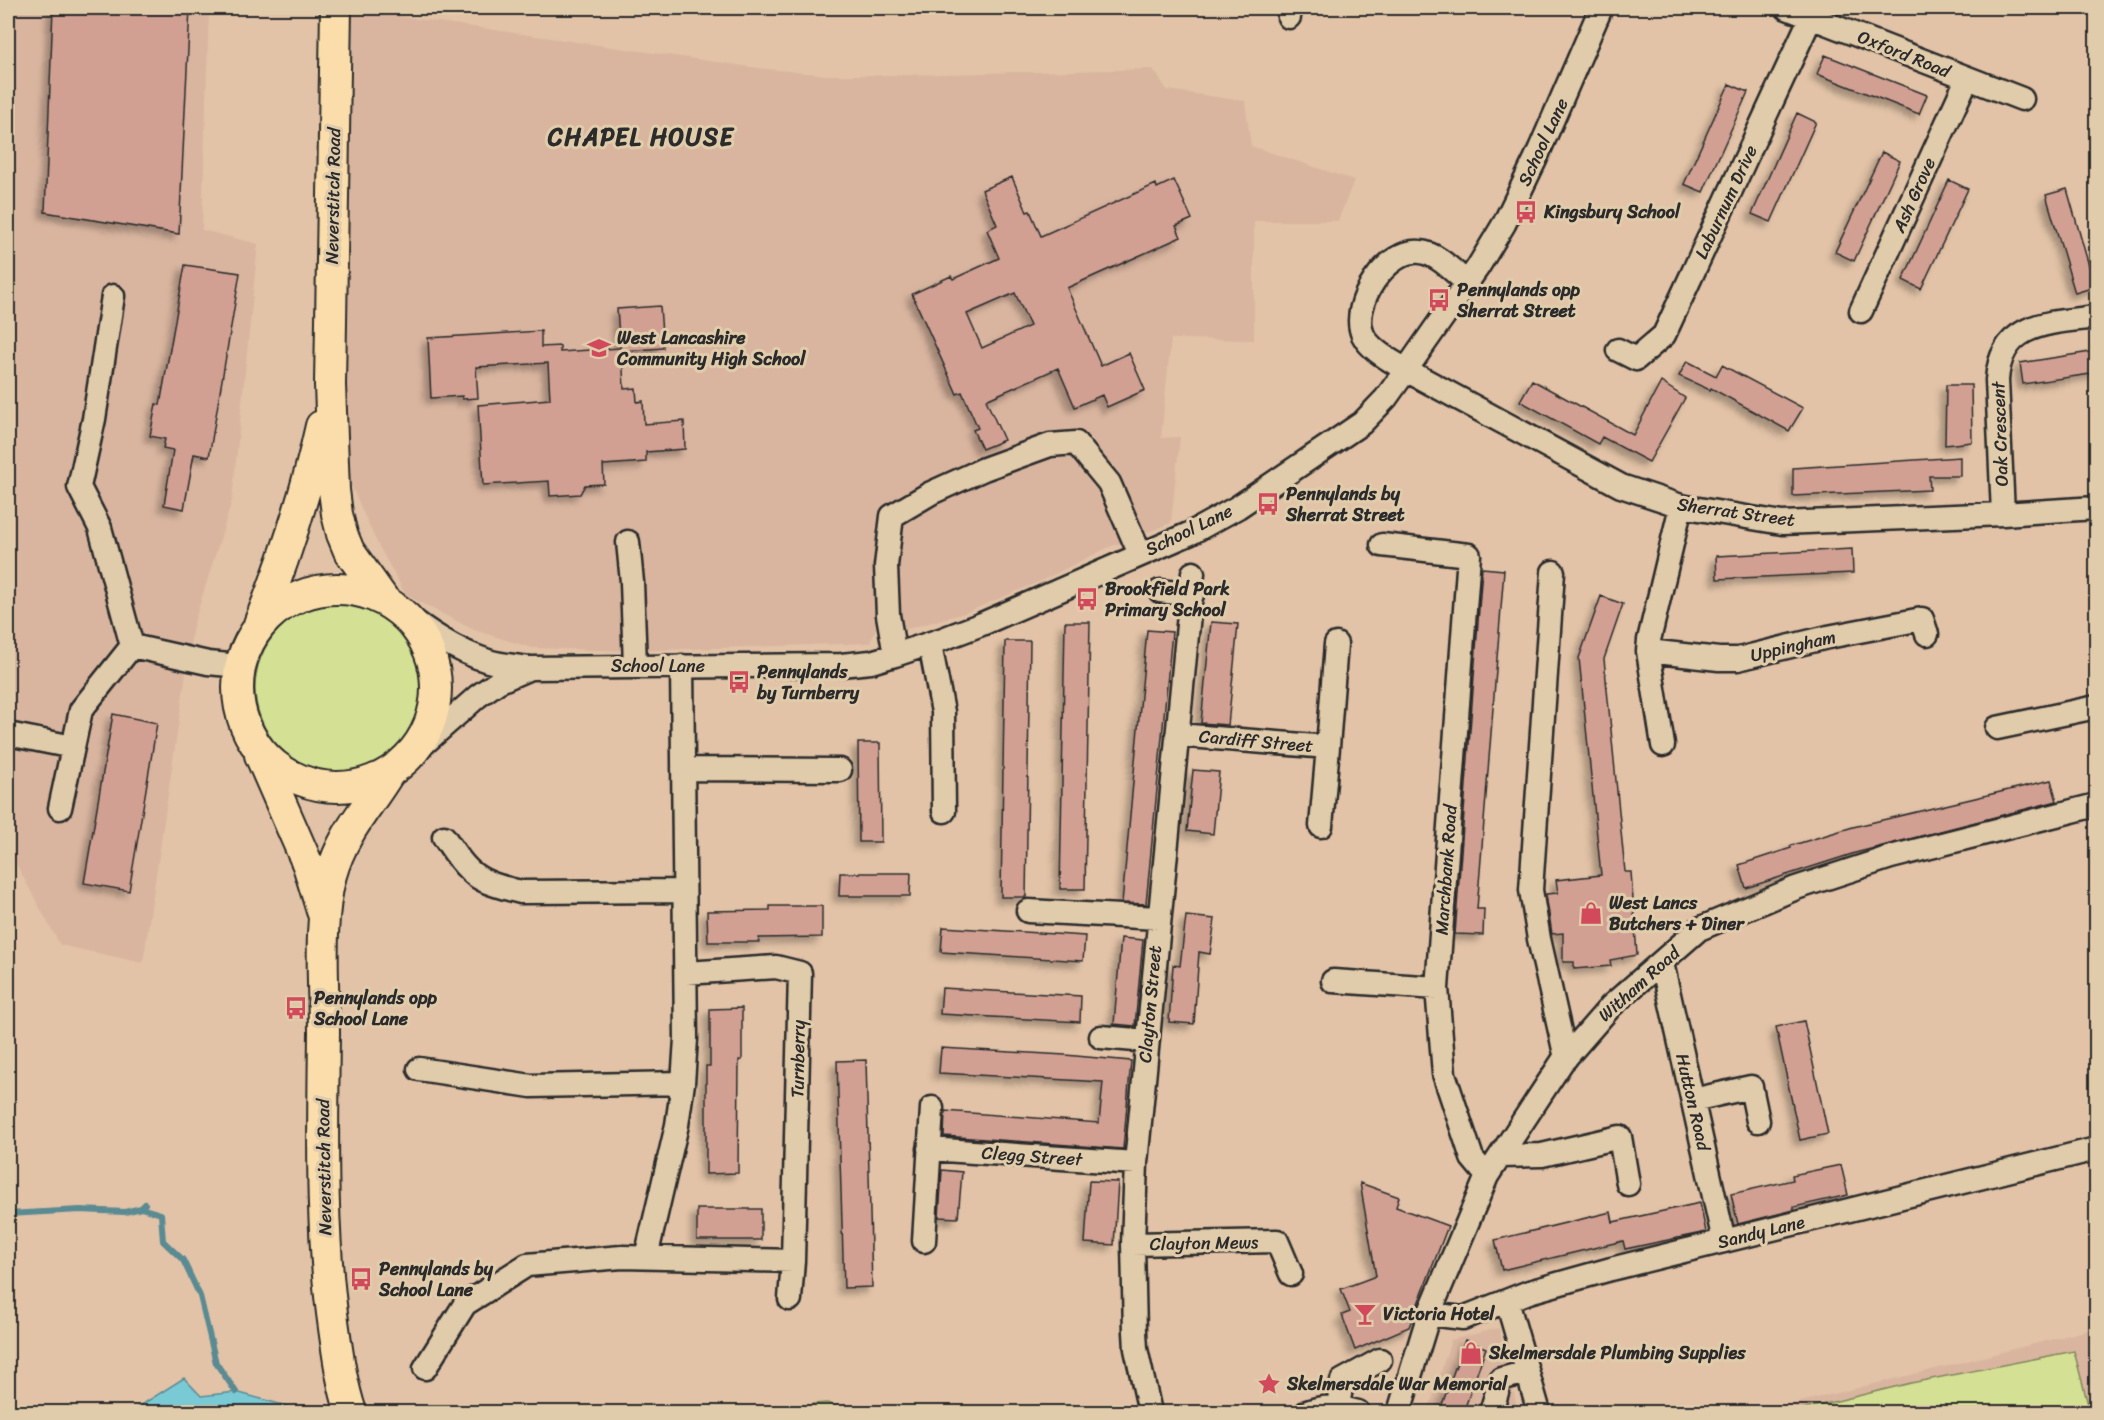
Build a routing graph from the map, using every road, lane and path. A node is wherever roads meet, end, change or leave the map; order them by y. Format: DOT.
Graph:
graph roads {
  1 [pos="336,8"];
  2 [pos="1601,8"];
  3 [pos="1787,8"];
  4 [pos="1811,17"];
  5 [pos="1967,79"];
  6 [pos="2022,99"];
  7 [pos="1467,282"];
  8 [pos="113,296"];
  9 [pos="1861,311"];
  10 [pos="2097,317"];
  11 [pos="1618,350"];
  12 [pos="1406,370"];
  13 [pos="330,385"];
  14 [pos="1681,506"];
  15 [pos="2097,508"];
  16 [pos="2003,514"];
  17 [pos="628,542"];
  18 [pos="1382,545"];
  19 [pos="1140,554"];
  20 [pos="1553,572"];
  21 [pos="1160,591"];
  22 [pos="391,604"];
  23 [pos="257,630"];
  24 [pos="1927,634"];
  25 [pos="930,644"];
  26 [pos="1336,644"];
  27 [pos="132,646"];
  28 [pos="1648,651"];
  29 [pos="895,655"];
  30 [pos="240,666"];
  31 [pos="635,666"];
  32 [pos="682,666"];
  33 [pos="530,668"];
  34 [pos="2097,707"];
  35 [pos="1997,728"];
  36 [pos="8,734"];
  37 [pos="1177,735"];
  38 [pos="256,745"];
  39 [pos="1663,745"];
  40 [pos="73,747"];
  41 [pos="1328,747"];
  42 [pos="400,765"];
  43 [pos="683,770"];
  44 [pos="840,770"];
  45 [pos="2097,805"];
  46 [pos="60,808"];
  47 [pos="945,811"];
  48 [pos="1321,826"];
  49 [pos="444,837"];
  50 [pos="684,891"];
  51 [pos="1028,911"];
  52 [pos="1158,918"];
  53 [pos="324,920"];
  54 [pos="1662,963"];
  55 [pos="686,973"];
  56 [pos="1333,981"];
  57 [pos="1437,988"];
  58 [pos="1101,1037"];
  59 [pos="1147,1041"];
  60 [pos="1566,1058"];
  61 [pos="418,1069"];
  62 [pos="683,1083"];
  63 [pos="1693,1100"];
  64 [pos="932,1108"];
  65 [pos="1758,1120"];
  66 [pos="929,1149"];
  67 [pos="2097,1149"];
  68 [pos="1500,1156"];
  69 [pos="1136,1163"];
  70 [pos="1487,1176"];
  71 [pos="1628,1184"];
  72 [pos="924,1241"];
  73 [pos="1724,1241"];
  74 [pos="1133,1244"];
  75 [pos="646,1257"];
  76 [pos="794,1261"];
  77 [pos="1291,1274"];
  78 [pos="790,1299"];
  79 [pos="1507,1301"];
  80 [pos="1429,1314"];
  81 [pos="1380,1360"];
  82 [pos="425,1368"];
  83 [pos="1527,1372"];
  84 [pos="1348,1410"];
  85 [pos="351,1413"];
  86 [pos="1150,1413"];
  87 [pos="1307,1413"];
  88 [pos="1399,1413"];
  89 [pos="1491,1413"];
  90 [pos="1539,1413"];
  1 -- 13 [label="main road, Neverstitch Road"];
  2 -- 7 [label="street, School Lane"];
  3 -- 4 [label="street, Oxford Road"];
  4 -- 5 [label="street, Oxford Road"];
  4 -- 11 [label="street, Laburnum Drive"];
  5 -- 6 [label="street, Oxford Road"];
  5 -- 9 [label="street, Ash Grove"];
  7 -- 12 [label="street, School Lane"];
  7 -- 12 [label="street, Sherrat Street"];
  8 -- 27 [label="street"];
  10 -- 16 [label="street, Oak Crescent"];
  12 -- 14 [label="street, Sherrat Street"];
  12 -- 19 [label="street, School Lane"];
  13 -- 22 [label="main road, Neverstitch Road"];
  13 -- 23 [label="main road, Neverstitch Road"];
  14 -- 16 [label="street, Sherrat Street"];
  14 -- 28 [label="street"];
  15 -- 16 [label="street, Sherrat Street"];
  17 -- 31 [label="street"];
  18 -- 57 [label="street, Marchbank Road"];
  19 -- 25 [label="street, School Lane"];
  19 -- 29 [label="street"];
  20 -- 60 [label="street"];
  21 -- 37 [label="street, Clayton Street"];
  22 -- 23 [label="main road"];
  22 -- 33 [label="street, School Lane"];
  22 -- 42 [label="main road"];
  23 -- 30 [label="main road"];
  24 -- 28 [label="street, Uppingham"];
  25 -- 29 [label="street, School Lane"];
  25 -- 47 [label="street"];
  26 -- 41 [label="street"];
  27 -- 30 [label="street"];
  27 -- 40 [label="street"];
  28 -- 39 [label="street"];
  29 -- 32 [label="street, School Lane"];
  30 -- 38 [label="main road"];
  31 -- 32 [label="street, School Lane"];
  31 -- 33 [label="street, School Lane"];
  32 -- 43 [label="street"];
  33 -- 42 [label="street, School Lane"];
  34 -- 35 [label="street"];
  36 -- 40 [label="street"];
  37 -- 41 [label="street, Cardiff Street"];
  37 -- 52 [label="street, Clayton Street"];
  38 -- 42 [label="main road"];
  38 -- 53 [label="main road, Neverstitch Road"];
  40 -- 46 [label="street"];
  41 -- 48 [label="street, Cardiff Street"];
  42 -- 53 [label="main road, Neverstitch Road"];
  43 -- 44 [label="street"];
  43 -- 50 [label="street"];
  45 -- 54 [label="street, Witham Road"];
  49 -- 50 [label="street"];
  50 -- 55 [label="street"];
  51 -- 52 [label="street"];
  52 -- 59 [label="street, Clayton Street"];
  53 -- 85 [label="main road, Neverstitch Road"];
  54 -- 60 [label="street, Witham Road"];
  54 -- 63 [label="street, Hutton Road"];
  55 -- 62 [label="street"];
  55 -- 76 [label="street, Turnberry"];
  56 -- 57 [label="street"];
  57 -- 70 [label="street, Marchbank Road"];
  58 -- 59 [label="street"];
  59 -- 69 [label="street, Clayton Street"];
  60 -- 68 [label="street, Witham Road"];
  61 -- 62 [label="street"];
  62 -- 75 [label="street"];
  63 -- 65 [label="street"];
  63 -- 73 [label="street, Hutton Road"];
  64 -- 66 [label="street"];
  66 -- 69 [label="street, Clegg Street"];
  66 -- 72 [label="street"];
  67 -- 73 [label="street, Sandy Lane"];
  68 -- 70 [label="street, Witham Road"];
  68 -- 71 [label="street"];
  69 -- 74 [label="street, Clayton Street"];
  70 -- 80 [label="street, Witham Road"];
  73 -- 79 [label="street, Sandy Lane"];
  74 -- 77 [label="street, Clayton Mews"];
  74 -- 86 [label="street, Clayton Street"];
  75 -- 76 [label="street"];
  75 -- 82 [label="street"];
  76 -- 78 [label="street, Turnberry"];
  79 -- 80 [label="street, Sandy Lane"];
  79 -- 83 [label="street"];
  80 -- 88 [label="street, Witham Road"];
  81 -- 84 [label="street"];
  83 -- 89 [label="street"];
  83 -- 90 [label="street"];
  84 -- 87 [label="street"];
}
